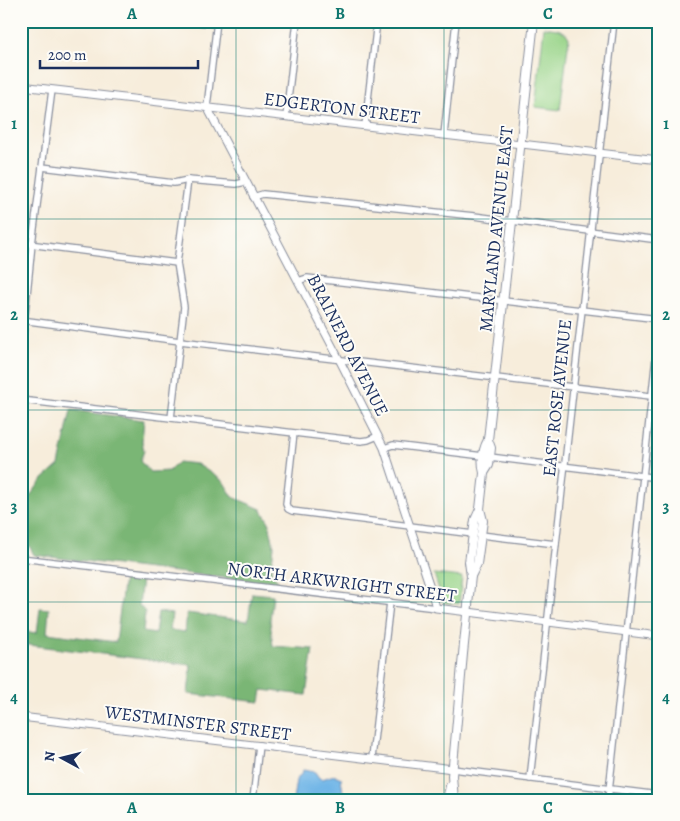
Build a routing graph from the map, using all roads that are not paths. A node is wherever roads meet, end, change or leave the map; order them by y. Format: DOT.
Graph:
graph roads {
  1 [pos="188,21"];
  2 [pos="297,21"];
  3 [pos="377,21"];
  4 [pos="456,21"];
  5 [pos="534,21"];
  6 [pos="614,21"];
  7 [pos="217,23"];
  8 [pos="21,86"];
  9 [pos="52,90"];
  10 [pos="207,107"];
  11 [pos="286,117"];
  12 [pos="365,126"];
  13 [pos="444,135"];
  14 [pos="521,144"];
  15 [pos="599,154"];
  16 [pos="659,160"];
  17 [pos="42,167"];
  18 [pos="188,180"];
  19 [pos="246,182"];
  20 [pos="253,196"];
  21 [pos="512,221"];
  22 [pos="591,232"];
  23 [pos="659,240"];
  24 [pos="21,242"];
  25 [pos="32,244"];
  26 [pos="177,262"];
  27 [pos="298,281"];
  28 [pos="503,301"];
  29 [pos="582,310"];
  30 [pos="659,319"];
  31 [pos="23,320"];
  32 [pos="659,329"];
  33 [pos="180,341"];
  34 [pos="21,355"];
  35 [pos="339,359"];
  36 [pos="494,378"];
  37 [pos="574,388"];
  38 [pos="651,396"];
  39 [pos="659,397"];
  40 [pos="21,400"];
  41 [pos="171,418"];
  42 [pos="294,433"];
  43 [pos="378,436"];
  44 [pos="384,448"];
  45 [pos="486,456"];
  46 [pos="565,466"];
  47 [pos="643,476"];
  48 [pos="659,478"];
  49 [pos="411,527"];
  50 [pos="477,535"];
  51 [pos="556,544"];
  52 [pos="21,558"];
  53 [pos="390,602"];
  54 [pos="436,608"];
  55 [pos="468,612"];
  56 [pos="547,623"];
  57 [pos="626,632"];
  58 [pos="659,636"];
  59 [pos="21,717"];
  60 [pos="259,745"];
  61 [pos="372,758"];
  62 [pos="453,769"];
  63 [pos="452,779"];
  64 [pos="530,779"];
  65 [pos="609,788"];
  66 [pos="659,795"];
  67 [pos="252,800"];
  68 [pos="447,800"];
  69 [pos="454,800"];
  70 [pos="608,800"];
  1 -- 7 [label="street"];
  2 -- 11 [label="street"];
  3 -- 12 [label="street"];
  4 -- 13 [label="street"];
  5 -- 14 [label="main road, MARYLAND AVENUE EAST"];
  6 -- 15 [label="street, EAST ROSE AVENUE"];
  7 -- 10 [label="street"];
  8 -- 9 [label="street, EDGERTON STREET"];
  9 -- 10 [label="street, EDGERTON STREET"];
  9 -- 17 [label="street"];
  10 -- 11 [label="street, EDGERTON STREET"];
  10 -- 19 [label="street, BRAINERD AVENUE"];
  11 -- 12 [label="street, EDGERTON STREET"];
  12 -- 13 [label="street, EDGERTON STREET"];
  13 -- 14 [label="street, EDGERTON STREET"];
  14 -- 15 [label="street, EDGERTON STREET"];
  14 -- 21 [label="main road, MARYLAND AVENUE EAST"];
  15 -- 16 [label="street, EDGERTON STREET"];
  15 -- 22 [label="street, EAST ROSE AVENUE"];
  17 -- 18 [label="street"];
  17 -- 25 [label="street"];
  18 -- 19 [label="street"];
  18 -- 26 [label="street"];
  19 -- 20 [label="street, BRAINERD AVENUE"];
  20 -- 21 [label="street"];
  20 -- 27 [label="street, BRAINERD AVENUE"];
  21 -- 22 [label="street"];
  21 -- 28 [label="main road, MARYLAND AVENUE EAST"];
  22 -- 23 [label="street"];
  22 -- 29 [label="street, EAST ROSE AVENUE"];
  24 -- 25 [label="street"];
  25 -- 26 [label="street"];
  25 -- 31 [label="street"];
  26 -- 33 [label="street"];
  27 -- 28 [label="street"];
  27 -- 35 [label="street, BRAINERD AVENUE"];
  28 -- 29 [label="street"];
  28 -- 36 [label="main road, MARYLAND AVENUE EAST"];
  29 -- 30 [label="street"];
  29 -- 37 [label="street, EAST ROSE AVENUE"];
  31 -- 33 [label="street"];
  31 -- 34 [label="street"];
  32 -- 38 [label="street"];
  33 -- 35 [label="street"];
  33 -- 41 [label="street"];
  35 -- 36 [label="street"];
  35 -- 43 [label="street, BRAINERD AVENUE"];
  36 -- 37 [label="street"];
  36 -- 45 [label="main road, MARYLAND AVENUE EAST"];
  37 -- 38 [label="street"];
  37 -- 46 [label="street, EAST ROSE AVENUE"];
  38 -- 39 [label="street"];
  38 -- 47 [label="street"];
  40 -- 41 [label="street"];
  41 -- 42 [label="street"];
  42 -- 43 [label="street"];
  42 -- 49 [label="street"];
  43 -- 44 [label="street, BRAINERD AVENUE"];
  44 -- 45 [label="street"];
  44 -- 49 [label="street, BRAINERD AVENUE"];
  45 -- 46 [label="street"];
  45 -- 50 [label="main road, MARYLAND AVENUE EAST"];
  46 -- 47 [label="street"];
  46 -- 51 [label="street, EAST ROSE AVENUE"];
  47 -- 48 [label="street"];
  47 -- 57 [label="street"];
  49 -- 50 [label="street"];
  49 -- 54 [label="street, BRAINERD AVENUE"];
  50 -- 51 [label="street"];
  50 -- 55 [label="main road, MARYLAND AVENUE EAST"];
  51 -- 56 [label="street, EAST ROSE AVENUE"];
  52 -- 53 [label="street, NORTH ARKWRIGHT STREET"];
  53 -- 54 [label="street, NORTH ARKWRIGHT STREET"];
  53 -- 61 [label="street"];
  54 -- 55 [label="street, NORTH ARKWRIGHT STREET"];
  55 -- 56 [label="street, NORTH ARKWRIGHT STREET"];
  55 -- 62 [label="main road, MARYLAND AVENUE EAST"];
  56 -- 57 [label="street, NORTH ARKWRIGHT STREET"];
  56 -- 64 [label="street, EAST ROSE AVENUE"];
  57 -- 58 [label="street, NORTH ARKWRIGHT STREET"];
  57 -- 65 [label="street"];
  59 -- 60 [label="street, WESTMINSTER STREET"];
  60 -- 61 [label="street, WESTMINSTER STREET"];
  60 -- 67 [label="street"];
  61 -- 62 [label="street, WESTMINSTER STREET"];
  62 -- 63 [label="main road, MARYLAND AVENUE EAST"];
  62 -- 64 [label="street"];
  63 -- 68 [label="main road"];
  63 -- 69 [label="main road"];
  64 -- 65 [label="street"];
  65 -- 66 [label="street"];
  65 -- 70 [label="street"];
}
